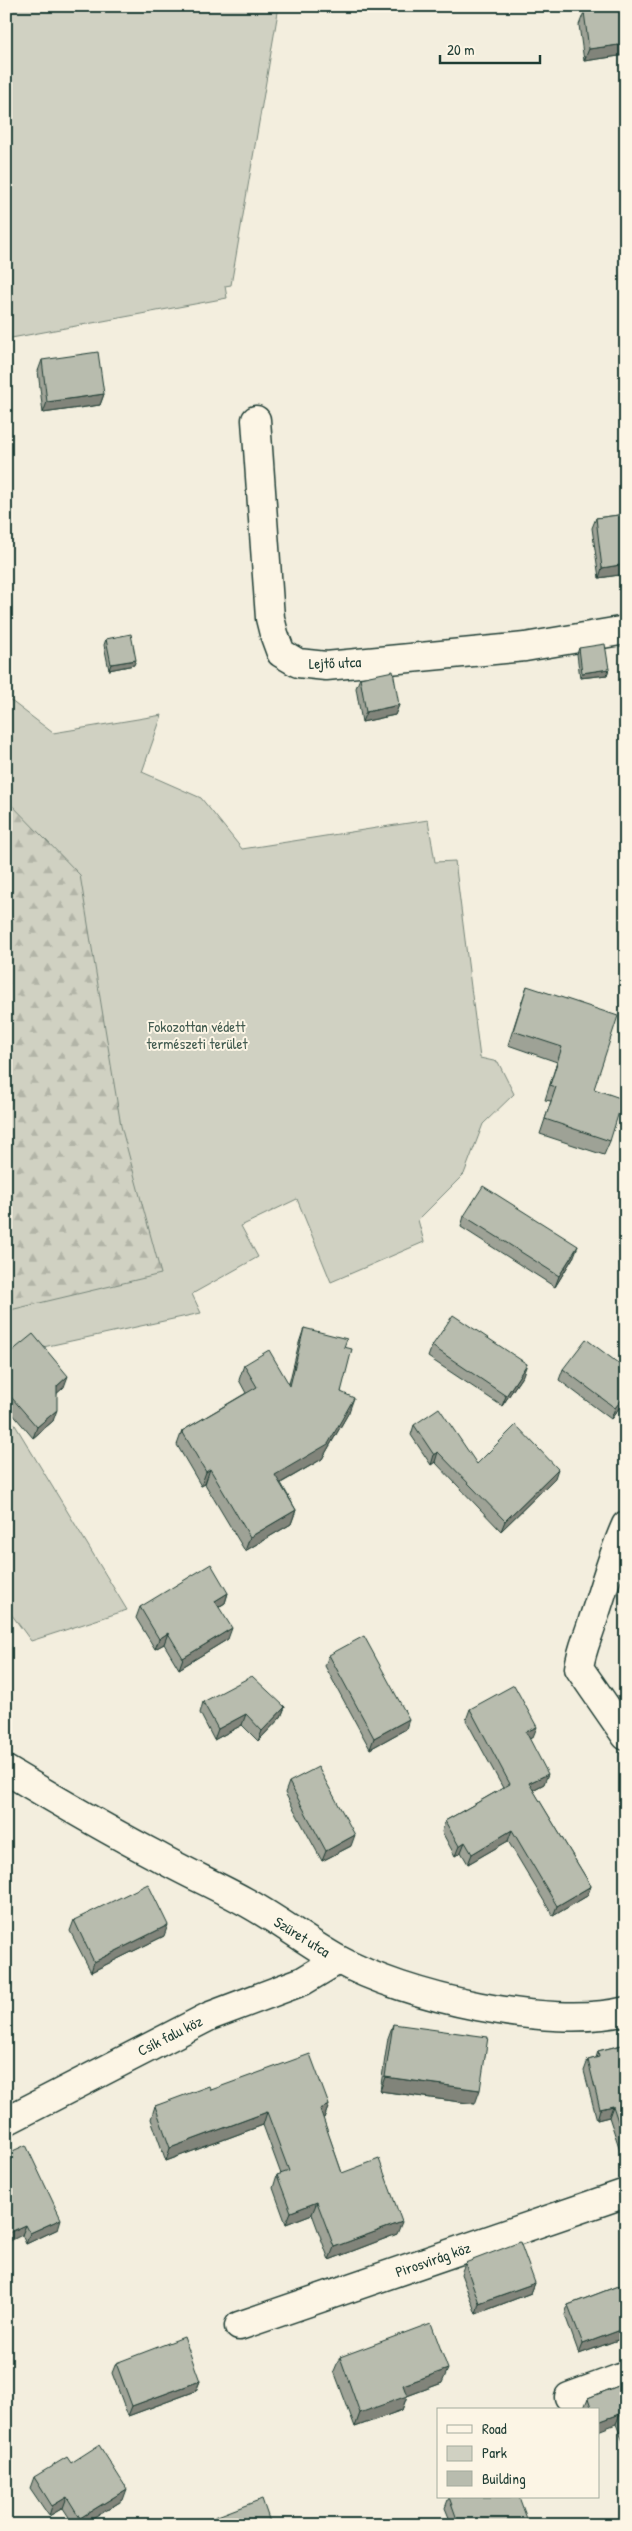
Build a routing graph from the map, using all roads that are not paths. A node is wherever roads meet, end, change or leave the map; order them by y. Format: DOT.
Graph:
graph roads {
  1 [pos="256,420"];
  2 [pos="626,630"];
  3 [pos="626,1525"];
  4 [pos="626,1736"];
  5 [pos="6,1770"];
  6 [pos="338,1960"];
  7 [pos="626,2010"];
  8 [pos="6,2121"];
  9 [pos="626,2194"];
  10 [pos="239,2326"];
  11 [pos="626,2376"];
  12 [pos="568,2397"];
  1 -- 2 [label="street, Lejtő utca"];
  3 -- 4 [label="street"];
  5 -- 6 [label="street, Szüret utca"];
  6 -- 7 [label="street, Szüret utca"];
  6 -- 8 [label="street, Csík falu köz"];
  9 -- 10 [label="street, Pirosvirág köz"];
  11 -- 12 [label="street"];
}
